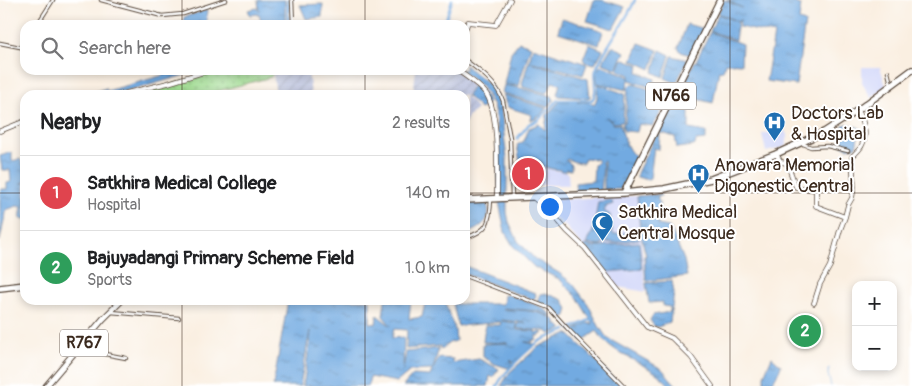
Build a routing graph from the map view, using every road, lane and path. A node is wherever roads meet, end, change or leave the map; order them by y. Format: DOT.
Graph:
graph roads {
  1 [pos="53,0"];
  2 [pos="101,0"];
  3 [pos="226,0"];
  4 [pos="292,0"];
  5 [pos="510,0"];
  6 [pos="720,0"];
  7 [pos="40,20"];
  8 [pos="293,20"];
  9 [pos="470,22"];
  10 [pos="0,43"];
  11 [pos="20,47"];
  12 [pos="470,64"];
  13 [pos="912,70"];
  14 [pos="888,72"];
  15 [pos="194,75"];
  16 [pos="463,75"];
  17 [pos="892,86"];
  18 [pos="139,90"];
  19 [pos="858,110"];
  20 [pos="20,124"];
  21 [pos="0,131"];
  22 [pos="802,143"];
  23 [pos="848,151"];
  24 [pos="776,154"];
  25 [pos="624,193"];
  26 [pos="534,198"];
  27 [pos="494,199"];
  28 [pos="511,199"];
  29 [pos="470,200"];
  30 [pos="845,217"];
  31 [pos="470,236"];
  32 [pos="470,278"];
  33 [pos="20,286"];
  34 [pos="0,288"];
  35 [pos="814,303"];
  36 [pos="117,305"];
  37 [pos="110,312"];
  38 [pos="179,318"];
  39 [pos="78,349"];
  40 [pos="126,358"];
  41 [pos="46,386"];
  42 [pos="624,386"];
  43 [pos="712,386"];
  1 -- 7 [label="street"];
  2 -- 3 [label="street"];
  4 -- 8 [label="street"];
  5 -- 9 [label="street"];
  6 -- 25 [label="highway, N766"];
  10 -- 11 [label="street"];
  12 -- 28 [label="street"];
  13 -- 17 [label="highway"];
  14 -- 17 [label="street"];
  15 -- 18 [label="street"];
  16 -- 27 [label="street"];
  17 -- 19 [label="highway"];
  19 -- 22 [label="highway"];
  19 -- 30 [label="street"];
  20 -- 21 [label="street"];
  22 -- 23 [label="street"];
  22 -- 24 [label="highway"];
  24 -- 25 [label="highway"];
  24 -- 30 [label="street"];
  25 -- 26 [label="highway"];
  26 -- 28 [label="highway"];
  26 -- 43 [label="street"];
  27 -- 28 [label="highway"];
  27 -- 29 [label="highway"];
  27 -- 31 [label="street"];
  30 -- 35 [label="street"];
  32 -- 42 [label="street"];
  33 -- 34 [label="highway"];
  36 -- 37 [label="main road, R767"];
  37 -- 38 [label="street"];
  37 -- 39 [label="main road, R767"];
  39 -- 40 [label="street"];
  39 -- 41 [label="main road, R767"];
}
